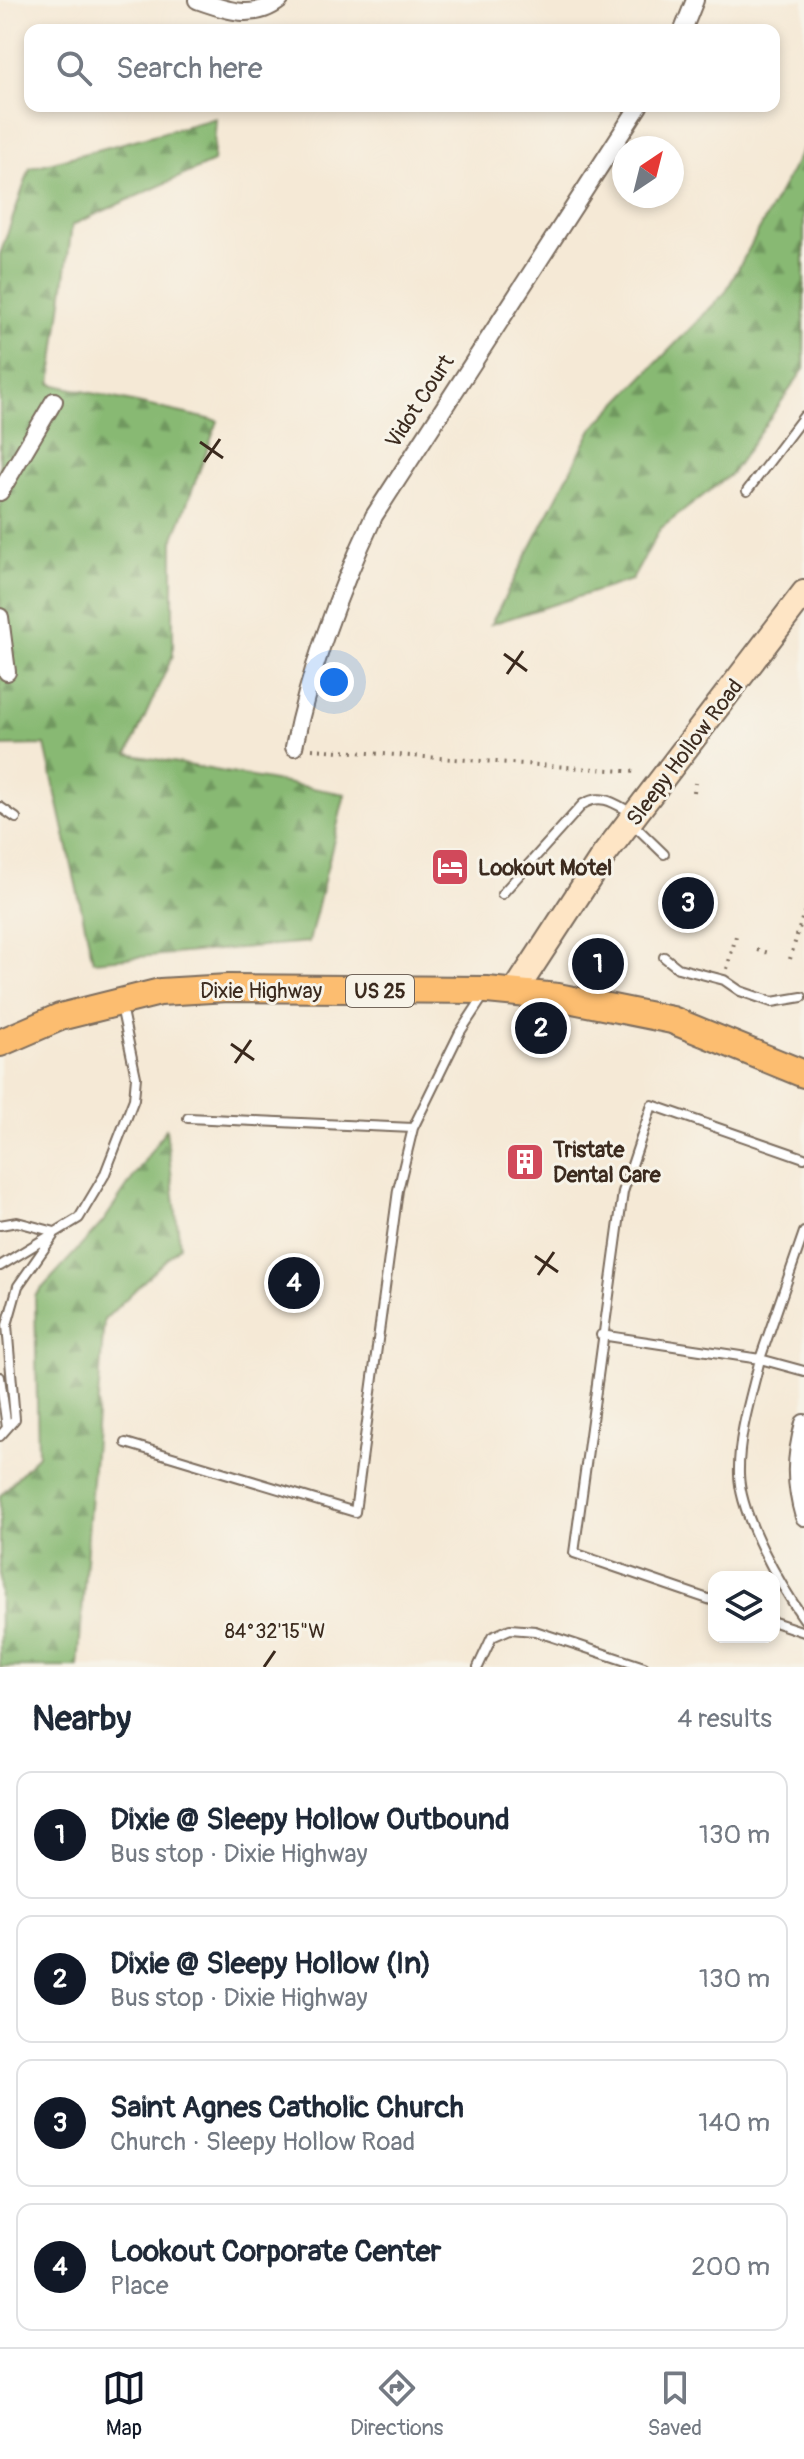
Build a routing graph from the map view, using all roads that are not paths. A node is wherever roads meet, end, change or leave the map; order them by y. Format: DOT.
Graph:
graph roads {
  1 [pos="197,0"];
  2 [pos="280,0"];
  3 [pos="695,0"];
  4 [pos="685,24"];
  5 [pos="635,112"];
  6 [pos="54,401"];
  7 [pos="803,421"];
  8 [pos="747,491"];
  9 [pos="0,492"];
  10 [pos="804,593"];
  11 [pos="0,617"];
  12 [pos="7,672"];
  13 [pos="294,747"];
  14 [pos="0,807"];
  15 [pos="16,818"];
  16 [pos="633,819"];
  17 [pos="664,854"];
  18 [pos="502,894"];
  19 [pos="664,957"];
  20 [pos="487,990"];
  21 [pos="514,993"];
  22 [pos="802,997"];
  23 [pos="120,1002"];
  24 [pos="0,1043"];
  25 [pos="804,1074"];
  26 [pos="188,1118"];
  27 [pos="413,1128"];
  28 [pos="804,1158"];
  29 [pos="0,1225"];
  30 [pos="56,1232"];
  31 [pos="804,1232"];
  32 [pos="0,1266"];
  33 [pos="601,1335"];
  34 [pos="760,1359"];
  35 [pos="804,1371"];
  36 [pos="0,1377"];
  37 [pos="804,1423"];
  38 [pos="7,1428"];
  39 [pos="0,1436"];
  40 [pos="126,1443"];
  41 [pos="804,1517"];
  42 [pos="708,1599"];
  43 [pos="804,1619"];
  44 [pos="780,1624"];
  45 [pos="804,1632"];
  46 [pos="478,1667"];
  47 [pos="644,1667"];
  1 -- 2 [label="street"];
  3 -- 4 [label="street"];
  5 -- 13 [label="street, Vidot Court"];
  6 -- 9 [label="street"];
  7 -- 8 [label="lane"];
  10 -- 16 [label="main road, Sleepy Hollow Road"];
  11 -- 12 [label="street"];
  14 -- 15 [label="lane"];
  16 -- 17 [label="lane"];
  16 -- 18 [label="lane"];
  16 -- 21 [label="main road, Sleepy Hollow Road"];
  19 -- 22 [label="lane"];
  20 -- 21 [label="main road, Dixie Highway / US 25"];
  20 -- 23 [label="main road, Dixie Highway / US 25"];
  20 -- 27 [label="lane"];
  21 -- 25 [label="main road, Dixie Highway / US 25"];
  23 -- 24 [label="main road, Dixie Highway / US 25"];
  23 -- 30 [label="lane"];
  26 -- 27 [label="lane"];
  27 -- 40 [label="lane"];
  28 -- 33 [label="lane"];
  29 -- 30 [label="lane"];
  30 -- 32 [label="lane"];
  30 -- 38 [label="lane"];
  31 -- 34 [label="lane"];
  33 -- 34 [label="lane"];
  33 -- 42 [label="lane"];
  34 -- 35 [label="lane"];
  34 -- 43 [label="lane"];
  36 -- 38 [label="lane"];
  37 -- 41 [label="street"];
  38 -- 39 [label="lane"];
  44 -- 45 [label="lane"];
  46 -- 47 [label="lane"];
}
